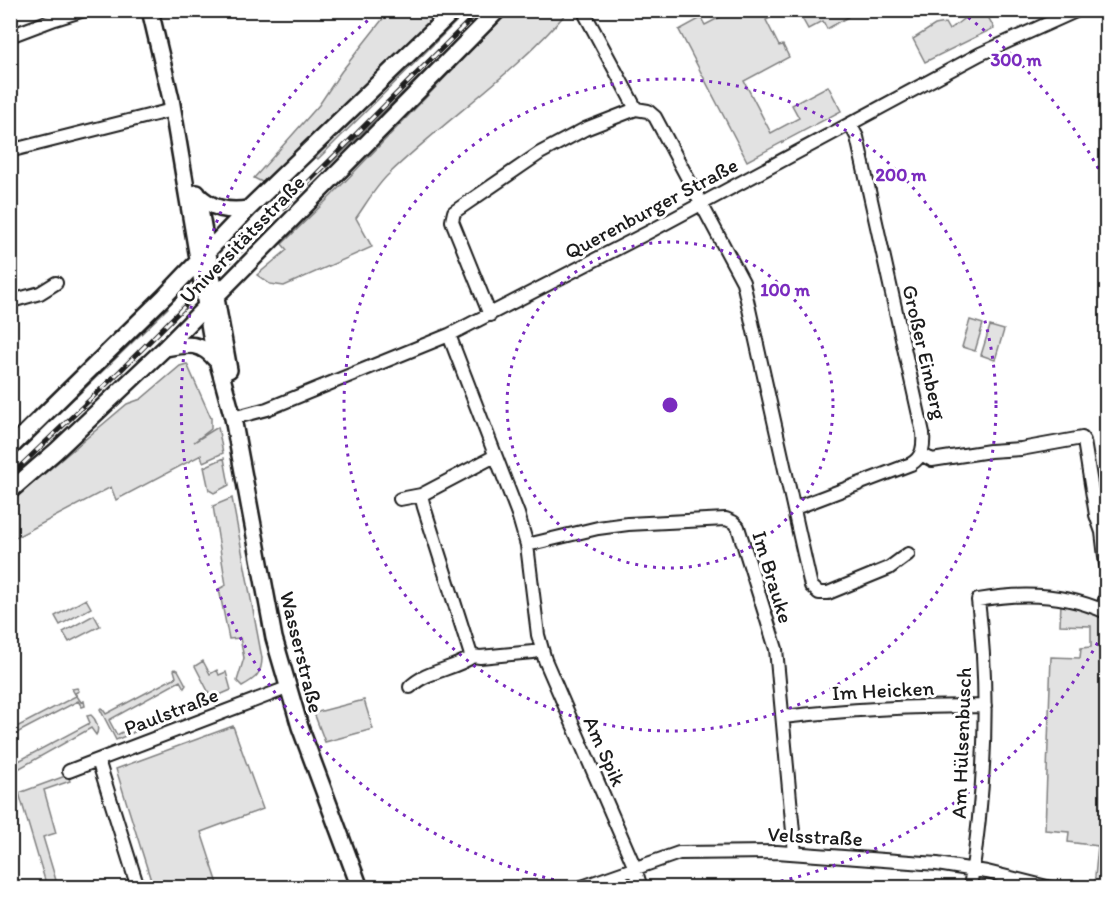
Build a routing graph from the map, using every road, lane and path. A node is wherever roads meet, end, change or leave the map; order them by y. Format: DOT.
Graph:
graph roads {
  1 [pos="84,10"];
  2 [pos="150,10"];
  3 [pos="454,10"];
  4 [pos="498,10"];
  5 [pos="585,10"];
  6 [pos="1078,10"];
  7 [pos="10,36"];
  8 [pos="636,109"];
  9 [pos="172,110"];
  10 [pos="850,124"];
  11 [pos="176,128"];
  12 [pos="11,139"];
  13 [pos="197,194"];
  14 [pos="701,205"];
  15 [pos="248,209"];
  16 [pos="203,255"];
  17 [pos="56,283"];
  18 [pos="211,301"];
  19 [pos="10,304"];
  20 [pos="490,315"];
  21 [pos="449,335"];
  22 [pos="165,348"];
  23 [pos="217,361"];
  24 [pos="233,418"];
  25 [pos="10,448"];
  26 [pos="921,454"];
  27 [pos="495,456"];
  28 [pos="10,491"];
  29 [pos="422,495"];
  30 [pos="400,499"];
  31 [pos="795,508"];
  32 [pos="527,545"];
  33 [pos="908,554"];
  34 [pos="1107,565"];
  35 [pos="1107,595"];
  36 [pos="1105,611"];
  37 [pos="541,650"];
  38 [pos="473,656"];
  39 [pos="410,687"];
  40 [pos="287,688"];
  41 [pos="985,705"];
  42 [pos="783,717"];
  43 [pos="98,760"];
  44 [pos="69,771"];
  45 [pos="795,853"];
  46 [pos="635,868"];
  47 [pos="973,869"];
  48 [pos="138,888"];
  49 [pos="360,888"];
  50 [pos="579,888"];
  51 [pos="641,888"];
  52 [pos="970,888"];
  53 [pos="1051,888"];
  1 -- 7 [label="street"];
  2 -- 9 [label="main road, Wasserstraße"];
  3 -- 15 [label="main road, Universitätsstraße"];
  4 -- 18 [label="main road, Universitätsstraße"];
  5 -- 8 [label="street"];
  6 -- 10 [label="street, Querenburger Straße"];
  8 -- 14 [label="street"];
  8 -- 20 [label="street"];
  9 -- 11 [label="main road, Wasserstraße"];
  9 -- 12 [label="street"];
  10 -- 14 [label="street, Querenburger Straße"];
  10 -- 26 [label="street, Großer Einberg"];
  11 -- 13 [label="main road, Wasserstraße"];
  11 -- 16 [label="main road, Wasserstraße"];
  13 -- 15 [label="main road"];
  13 -- 16 [label="main road, Wasserstraße"];
  14 -- 20 [label="street, Querenburger Straße"];
  14 -- 31 [label="street"];
  15 -- 16 [label="main road, Universitätsstraße"];
  16 -- 18 [label="main road, Wasserstraße"];
  16 -- 25 [label="main road, Universitätsstraße"];
  17 -- 19 [label="street"];
  18 -- 22 [label="main road, Universitätsstraße"];
  18 -- 23 [label="main road, Wasserstraße"];
  18 -- 24 [label="main road, Wasserstraße"];
  20 -- 21 [label="street, Querenburger Straße"];
  21 -- 24 [label="street, Querenburger Straße"];
  21 -- 27 [label="street, Am Spik"];
  22 -- 23 [label="main road"];
  22 -- 28 [label="main road, Universitätsstraße"];
  23 -- 24 [label="main road, Wasserstraße"];
  24 -- 40 [label="main road, Wasserstraße"];
  26 -- 31 [label="street"];
  26 -- 34 [label="street"];
  27 -- 29 [label="street"];
  27 -- 32 [label="street, Am Spik"];
  29 -- 30 [label="street"];
  29 -- 38 [label="street"];
  31 -- 33 [label="street"];
  32 -- 37 [label="street, Am Spik"];
  32 -- 42 [label="street, Im Brauke"];
  35 -- 36 [label="street"];
  36 -- 41 [label="street, Am Hülsenbusch"];
  37 -- 38 [label="street"];
  37 -- 46 [label="street, Am Spik"];
  38 -- 39 [label="street"];
  40 -- 43 [label="street, Paulstraße"];
  40 -- 49 [label="main road, Wasserstraße"];
  41 -- 42 [label="street, Im Heicken"];
  41 -- 47 [label="street, Am Hülsenbusch"];
  42 -- 45 [label="street, Im Brauke"];
  43 -- 44 [label="street, Paulstraße"];
  43 -- 48 [label="street"];
  45 -- 46 [label="street, Velsstraße"];
  45 -- 47 [label="street, Velsstraße"];
  46 -- 50 [label="street, Velsstraße"];
  46 -- 51 [label="street, Am Spik"];
  47 -- 52 [label="street, Am Hülsenbusch"];
  47 -- 53 [label="street, Velsstraße"];
}
